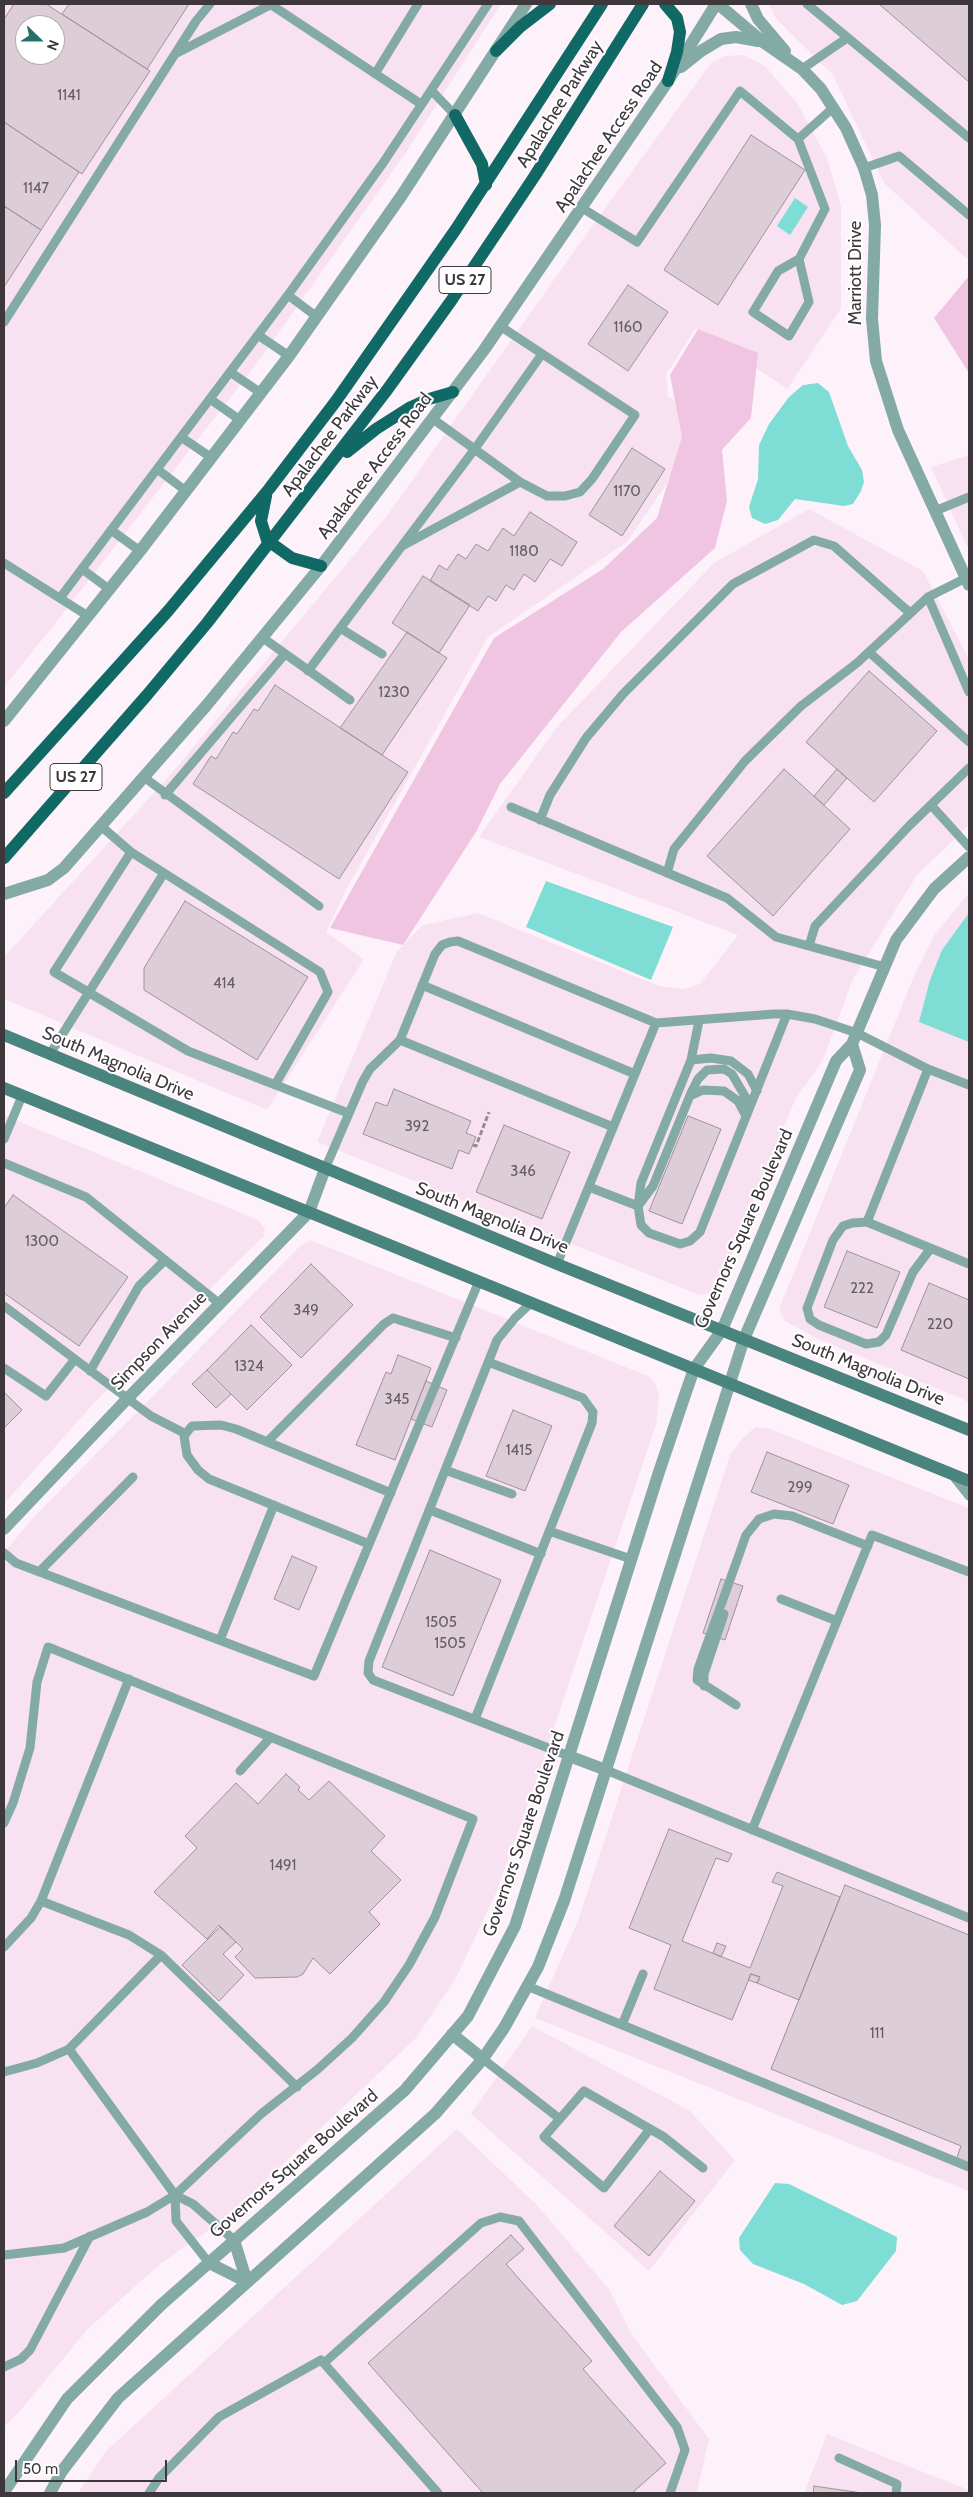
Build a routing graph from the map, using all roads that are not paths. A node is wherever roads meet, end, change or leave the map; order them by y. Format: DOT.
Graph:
graph roads {
  1 [pos="210,4"];
  2 [pos="272,4"];
  3 [pos="418,4"];
  4 [pos="488,4"];
  5 [pos="526,4"];
  6 [pos="550,4"];
  7 [pos="602,4"];
  8 [pos="643,4"];
  9 [pos="665,4"];
  10 [pos="717,4"];
  11 [pos="751,4"];
  12 [pos="807,4"];
  13 [pos="847,38"];
  14 [pos="763,42"];
  15 [pos="496,51"];
  16 [pos="175,54"];
  17 [pos="802,69"];
  18 [pos="375,74"];
  19 [pos="668,81"];
  20 [pos="431,90"];
  21 [pos="421,104"];
  22 [pos="834,107"];
  23 [pos="455,115"];
  24 [pos="969,138"];
  25 [pos="798,139"];
  26 [pos="864,168"];
  27 [pos="486,184"];
  28 [pos="582,208"];
  29 [pos="969,215"];
  30 [pos="799,259"];
  31 [pos="288,295"];
  32 [pos="317,317"];
  33 [pos="4,322"];
  34 [pos="500,326"];
  35 [pos="258,335"];
  36 [pos="542,354"];
  37 [pos="289,356"];
  38 [pos="230,372"];
  39 [pos="453,392"];
  40 [pos="261,393"];
  41 [pos="210,399"];
  42 [pos="433,419"];
  43 [pos="240,420"];
  44 [pos="182,437"];
  45 [pos="474,450"];
  46 [pos="212,458"];
  47 [pos="157,469"];
  48 [pos="325,473"];
  49 [pos="520,482"];
  50 [pos="269,489"];
  51 [pos="186,491"];
  52 [pos="969,497"];
  53 [pos="935,511"];
  54 [pos="111,530"];
  55 [pos="270,544"];
  56 [pos="402,546"];
  57 [pos="140,551"];
  58 [pos="4,563"];
  59 [pos="321,566"];
  60 [pos="82,569"];
  61 [pos="968,581"];
  62 [pos="109,589"];
  63 [pos="60,598"];
  64 [pos="928,598"];
  65 [pos="910,613"];
  66 [pos="88,616"];
  67 [pos="340,628"];
  68 [pos="263,638"];
  69 [pos="869,652"];
  70 [pos="285,654"];
  71 [pos="382,654"];
  72 [pos="308,671"];
  73 [pos="969,692"];
  74 [pos="350,700"];
  75 [pos="4,721"];
  76 [pos="969,742"];
  77 [pos="969,768"];
  78 [pos="144,778"];
  79 [pos="4,793"];
  80 [pos="165,795"];
  81 [pos="931,805"];
  82 [pos="511,807"];
  83 [pos="540,820"];
  84 [pos="102,827"];
  85 [pos="969,847"];
  86 [pos="131,852"];
  87 [pos="969,857"];
  88 [pos="4,858"];
  89 [pos="667,872"];
  90 [pos="164,873"];
  91 [pos="4,894"];
  92 [pos="318,906"];
  93 [pos="809,946"];
  94 [pos="885,967"];
  95 [pos="422,985"];
  96 [pos="88,992"];
  97 [pos="786,1014"];
  98 [pos="698,1021"];
  99 [pos="656,1022"];
  100 [pos="4,1035"];
  101 [pos="854,1039"];
  102 [pos="400,1040"];
  103 [pos="50,1054"];
  104 [pos="691,1060"];
  105 [pos="928,1069"];
  106 [pos="635,1074"];
  107 [pos="274,1084"];
  108 [pos="969,1085"];
  109 [pos="4,1088"];
  110 [pos="757,1091"];
  111 [pos="22,1096"];
  112 [pos="690,1096"];
  113 [pos="348,1113"];
  114 [pos="747,1116"];
  115 [pos="613,1127"];
  116 [pos="4,1139"];
  117 [pos="4,1163"];
  118 [pos="326,1169"];
  119 [pos="589,1187"];
  120 [pos="638,1206"];
  121 [pos="309,1212"];
  122 [pos="867,1222"];
  123 [pos="931,1248"];
  124 [pos="165,1260"];
  125 [pos="557,1264"];
  126 [pos="969,1264"];
  127 [pos="479,1281"];
  128 [pos="532,1302"];
  129 [pos="220,1304"];
  130 [pos="4,1306"];
  131 [pos="722,1330"];
  132 [pos="456,1338"];
  133 [pos="744,1339"];
  134 [pos="75,1359"];
  135 [pos="488,1362"];
  136 [pos="4,1368"];
  137 [pos="694,1369"];
  138 [pos="90,1371"];
  139 [pos="731,1383"];
  140 [pos="127,1399"];
  141 [pos="969,1430"];
  142 [pos="186,1434"];
  143 [pos="267,1442"];
  144 [pos="445,1470"];
  145 [pos="951,1473"];
  146 [pos="133,1477"];
  147 [pos="969,1481"];
  148 [pos="391,1493"];
  149 [pos="512,1494"];
  150 [pos="969,1496"];
  151 [pos="274,1505"];
  152 [pos="430,1510"];
  153 [pos="4,1529"];
  154 [pos="549,1531"];
  155 [pos="369,1544"];
  156 [pos="868,1546"];
  157 [pos="4,1553"];
  158 [pos="540,1554"];
  159 [pos="631,1559"];
  160 [pos="39,1572"];
  161 [pos="969,1572"];
  162 [pos="781,1600"];
  163 [pos="837,1621"];
  164 [pos="220,1640"];
  165 [pos="129,1680"];
  166 [pos="736,1705"];
  167 [pos="475,1720"];
  168 [pos="271,1737"];
  169 [pos="569,1756"];
  170 [pos="606,1770"];
  171 [pos="240,1771"];
  172 [pos="4,1823"];
  173 [pos="752,1830"];
  174 [pos="41,1901"];
  175 [pos="969,1918"];
  176 [pos="4,1947"];
  177 [pos="161,1955"];
  178 [pos="643,1974"];
  179 [pos="527,1986"];
  180 [pos="622,2025"];
  181 [pos="452,2034"];
  182 [pos="70,2049"];
  183 [pos="483,2059"];
  184 [pos="4,2072"];
  185 [pos="297,2087"];
  186 [pos="560,2119"];
  187 [pos="650,2129"];
  188 [pos="969,2167"];
  189 [pos="703,2168"];
  190 [pos="175,2195"];
  191 [pos="90,2236"];
  192 [pos="234,2240"];
  193 [pos="4,2255"];
  194 [pos="209,2263"];
  195 [pos="247,2282"];
  196 [pos="324,2364"];
  197 [pos="4,2367"];
  198 [pos="839,2458"];
  199 [pos="4,2492"];
  200 [pos="50,2493"];
  201 [pos="149,2493"];
  202 [pos="438,2493"];
  203 [pos="670,2493"];
  204 [pos="896,2493"];
  1 -- 16 [label="lane"];
  2 -- 16 [label="lane"];
  2 -- 18 [label="lane"];
  3 -- 18 [label="lane"];
  4 -- 20 [label="lane"];
  5 -- 15 [label="street"];
  6 -- 15 [label="main road"];
  7 -- 27 [label="main road, Apalachee Parkway / US 27"];
  8 -- 48 [label="main road, Apalachee Parkway / US 27"];
  9 -- 19 [label="main road"];
  10 -- 14 [label="street, Marriott Drive"];
  10 -- 19 [label="street, Apalachee Access Road"];
  11 -- 17 [label="street"];
  12 -- 13 [label="lane"];
  13 -- 17 [label="lane"];
  13 -- 24 [label="lane"];
  14 -- 17 [label="street, Marriott Drive"];
  14 -- 19 [label="street"];
  15 -- 23 [label="street"];
  16 -- 33 [label="lane"];
  17 -- 22 [label="street, Marriott Drive"];
  18 -- 21 [label="lane"];
  19 -- 28 [label="street, Apalachee Access Road"];
  20 -- 21 [label="lane"];
  20 -- 23 [label="lane"];
  21 -- 31 [label="lane"];
  22 -- 25 [label="lane"];
  22 -- 26 [label="street, Marriott Drive"];
  23 -- 27 [label="main road"];
  23 -- 32 [label="street"];
  25 -- 28 [label="lane"];
  25 -- 30 [label="lane"];
  26 -- 29 [label="lane"];
  26 -- 53 [label="street, Marriott Drive"];
  27 -- 50 [label="main road, Apalachee Parkway / US 27"];
  28 -- 34 [label="street, Apalachee Access Road"];
  30 -- 30 [label="lane"];
  31 -- 32 [label="lane"];
  31 -- 35 [label="lane"];
  32 -- 37 [label="street"];
  34 -- 36 [label="lane"];
  34 -- 39 [label="street, Apalachee Access Road"];
  35 -- 37 [label="lane"];
  35 -- 38 [label="lane"];
  36 -- 45 [label="lane"];
  36 -- 49 [label="lane"];
  37 -- 40 [label="street"];
  38 -- 40 [label="lane"];
  38 -- 41 [label="lane"];
  39 -- 42 [label="street, Apalachee Access Road"];
  39 -- 48 [label="main road"];
  40 -- 43 [label="street"];
  41 -- 43 [label="lane"];
  41 -- 44 [label="lane"];
  42 -- 45 [label="lane"];
  42 -- 59 [label="street, Apalachee Access Road"];
  43 -- 46 [label="street"];
  44 -- 46 [label="lane"];
  44 -- 47 [label="lane"];
  45 -- 49 [label="lane"];
  45 -- 56 [label="lane"];
  46 -- 51 [label="street"];
  47 -- 51 [label="lane"];
  47 -- 54 [label="lane"];
  48 -- 55 [label="main road, Apalachee Parkway / US 27"];
  49 -- 56 [label="lane"];
  50 -- 55 [label="main road"];
  50 -- 79 [label="main road, Apalachee Parkway / US 27"];
  51 -- 57 [label="street"];
  52 -- 53 [label="lane"];
  53 -- 61 [label="street, Marriott Drive"];
  54 -- 57 [label="lane"];
  54 -- 60 [label="lane"];
  55 -- 59 [label="main road"];
  55 -- 88 [label="main road, Apalachee Parkway / US 27"];
  56 -- 67 [label="lane"];
  57 -- 62 [label="street"];
  58 -- 63 [label="lane"];
  59 -- 68 [label="street, Apalachee Access Road"];
  60 -- 62 [label="lane"];
  60 -- 63 [label="lane"];
  61 -- 64 [label="lane"];
  62 -- 66 [label="street"];
  63 -- 66 [label="lane"];
  64 -- 65 [label="lane"];
  64 -- 73 [label="lane"];
  65 -- 69 [label="lane"];
  65 -- 83 [label="lane"];
  66 -- 75 [label="street"];
  67 -- 71 [label="lane"];
  67 -- 72 [label="lane"];
  68 -- 70 [label="lane"];
  68 -- 78 [label="street, Apalachee Access Road"];
  69 -- 76 [label="lane"];
  69 -- 89 [label="lane"];
  70 -- 72 [label="lane"];
  70 -- 80 [label="lane"];
  72 -- 74 [label="lane"];
  77 -- 81 [label="lane"];
  78 -- 80 [label="lane"];
  78 -- 84 [label="street, Apalachee Access Road"];
  80 -- 92 [label="lane"];
  81 -- 85 [label="lane"];
  81 -- 93 [label="lane"];
  82 -- 83 [label="lane"];
  83 -- 89 [label="lane"];
  84 -- 86 [label="lane"];
  84 -- 91 [label="street, Apalachee Access Road"];
  86 -- 90 [label="lane"];
  86 -- 96 [label="lane"];
  87 -- 94 [label="street, Governors Square Boulevard"];
  89 -- 93 [label="lane"];
  90 -- 96 [label="lane"];
  90 -- 107 [label="lane"];
  93 -- 94 [label="lane"];
  94 -- 101 [label="street, Governors Square Boulevard"];
  95 -- 99 [label="lane"];
  95 -- 102 [label="lane"];
  95 -- 106 [label="lane"];
  96 -- 103 [label="lane"];
  96 -- 107 [label="lane"];
  97 -- 98 [label="lane"];
  97 -- 101 [label="lane"];
  97 -- 110 [label="lane"];
  98 -- 99 [label="lane"];
  98 -- 104 [label="lane"];
  99 -- 106 [label="lane"];
  100 -- 103 [label="main road, South Magnolia Drive"];
  101 -- 105 [label="lane"];
  101 -- 131 [label="street, Governors Square Boulevard"];
  101 -- 133 [label="street"];
  102 -- 113 [label="lane"];
  102 -- 115 [label="lane"];
  103 -- 118 [label="main road, South Magnolia Drive"];
  104 -- 110 [label="lane"];
  104 -- 120 [label="lane"];
  105 -- 108 [label="lane"];
  105 -- 122 [label="lane"];
  106 -- 115 [label="lane"];
  107 -- 113 [label="lane"];
  109 -- 111 [label="main road"];
  110 -- 114 [label="lane"];
  111 -- 116 [label="lane"];
  111 -- 121 [label="main road"];
  112 -- 114 [label="lane"];
  112 -- 114 [label="lane"];
  112 -- 120 [label="lane"];
  113 -- 118 [label="lane"];
  114 -- 120 [label="lane"];
  115 -- 119 [label="lane"];
  117 -- 124 [label="lane"];
  118 -- 121 [label="street, Simpson Avenue"];
  118 -- 125 [label="main road, South Magnolia Drive"];
  119 -- 120 [label="lane"];
  119 -- 125 [label="lane"];
  121 -- 127 [label="main road"];
  121 -- 129 [label="street, Simpson Avenue"];
  122 -- 123 [label="lane"];
  122 -- 123 [label="lane"];
  123 -- 126 [label="lane"];
  124 -- 129 [label="lane"];
  124 -- 138 [label="lane"];
  125 -- 131 [label="main road, South Magnolia Drive"];
  127 -- 128 [label="main road"];
  127 -- 132 [label="lane"];
  128 -- 135 [label="lane"];
  128 -- 137 [label="main road"];
  129 -- 140 [label="street, Simpson Avenue"];
  130 -- 134 [label="lane"];
  131 -- 133 [label="main road, South Magnolia Drive"];
  131 -- 137 [label="street, Governors Square Boulevard"];
  132 -- 143 [label="lane"];
  132 -- 148 [label="lane"];
  133 -- 139 [label="street"];
  133 -- 141 [label="main road, South Magnolia Drive"];
  134 -- 136 [label="lane"];
  134 -- 138 [label="lane"];
  135 -- 144 [label="lane"];
  135 -- 154 [label="lane"];
  137 -- 139 [label="main road"];
  137 -- 159 [label="street, Governors Square Boulevard"];
  138 -- 140 [label="lane"];
  139 -- 145 [label="main road"];
  139 -- 170 [label="street"];
  140 -- 142 [label="lane"];
  140 -- 153 [label="street, Simpson Avenue"];
  142 -- 143 [label="lane"];
  142 -- 151 [label="lane"];
  143 -- 148 [label="lane"];
  144 -- 149 [label="lane"];
  144 -- 152 [label="lane"];
  145 -- 147 [label="main road"];
  145 -- 150 [label="lane"];
  146 -- 160 [label="lane"];
  148 -- 155 [label="lane"];
  151 -- 155 [label="lane"];
  151 -- 164 [label="lane"];
  152 -- 158 [label="lane"];
  152 -- 167 [label="lane"];
  154 -- 158 [label="lane"];
  154 -- 159 [label="lane"];
  155 -- 164 [label="lane"];
  156 -- 161 [label="lane"];
  156 -- 163 [label="lane"];
  156 -- 166 [label="lane"];
  157 -- 160 [label="lane"];
  158 -- 167 [label="lane"];
  159 -- 169 [label="street, Governors Square Boulevard"];
  160 -- 164 [label="lane"];
  162 -- 163 [label="lane"];
  163 -- 173 [label="lane"];
  165 -- 168 [label="lane"];
  165 -- 172 [label="lane"];
  165 -- 174 [label="lane"];
  167 -- 169 [label="lane"];
  168 -- 171 [label="lane"];
  168 -- 185 [label="lane"];
  169 -- 170 [label="street"];
  169 -- 181 [label="street, Governors Square Boulevard"];
  170 -- 173 [label="lane"];
  170 -- 179 [label="street"];
  173 -- 175 [label="lane"];
  174 -- 176 [label="lane"];
  174 -- 177 [label="lane"];
  177 -- 182 [label="lane"];
  177 -- 185 [label="lane"];
  178 -- 180 [label="lane"];
  179 -- 180 [label="lane"];
  179 -- 183 [label="street"];
  180 -- 188 [label="lane"];
  181 -- 183 [label="street"];
  181 -- 192 [label="street, Governors Square Boulevard"];
  182 -- 184 [label="lane"];
  182 -- 190 [label="lane"];
  183 -- 186 [label="lane"];
  183 -- 195 [label="street"];
  185 -- 190 [label="lane"];
  186 -- 187 [label="lane"];
  186 -- 187 [label="lane"];
  187 -- 189 [label="lane"];
  190 -- 191 [label="lane"];
  190 -- 192 [label="lane"];
  190 -- 194 [label="lane"];
  191 -- 193 [label="lane"];
  191 -- 197 [label="lane"];
  192 -- 194 [label="street, Governors Square Boulevard"];
  192 -- 195 [label="street"];
  194 -- 195 [label="street"];
  194 -- 199 [label="street, Governors Square Boulevard"];
  195 -- 200 [label="street"];
  196 -- 201 [label="lane"];
  196 -- 202 [label="lane"];
  196 -- 203 [label="lane"];
  198 -- 204 [label="lane"];
}
